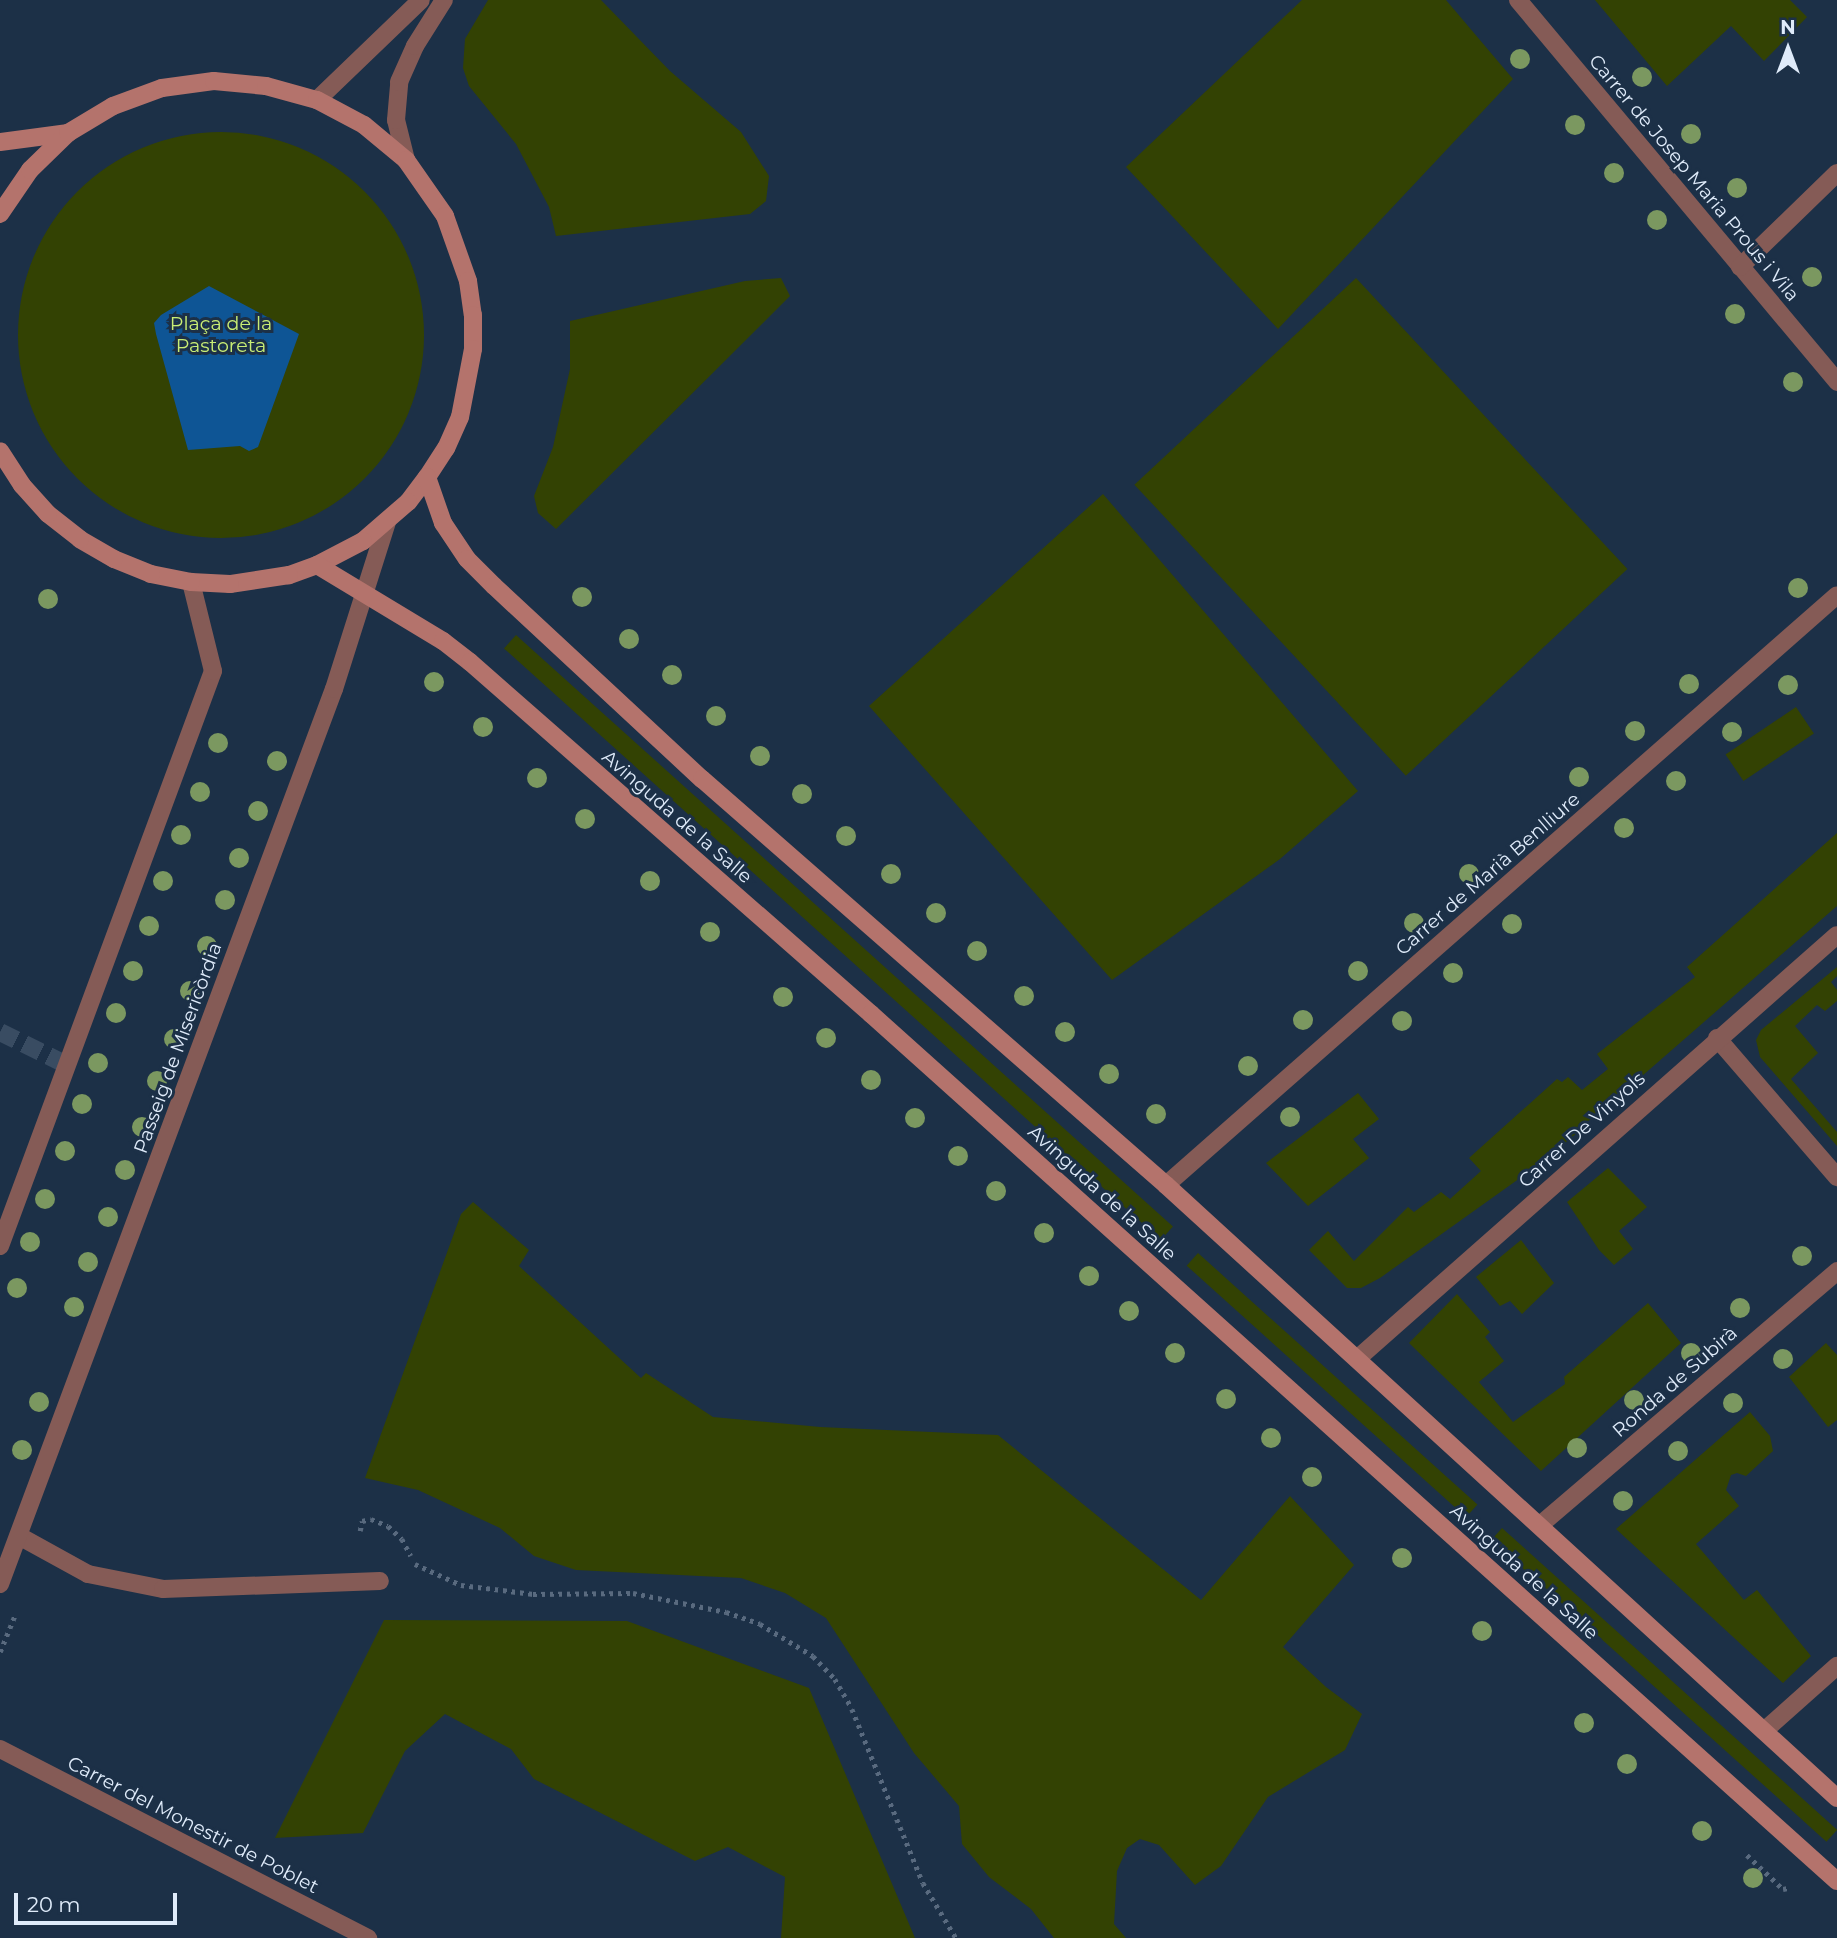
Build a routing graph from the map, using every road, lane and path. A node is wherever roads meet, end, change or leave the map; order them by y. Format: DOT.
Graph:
graph roads {
  1 [pos="421,0"];
  2 [pos="444,0"];
  3 [pos="1518,0"];
  4 [pos="317,100"];
  5 [pos="68,133"];
  6 [pos="0,142"];
  7 [pos="406,160"];
  8 [pos="1837,173"];
  9 [pos="0,214"];
  10 [pos="1740,267"];
  11 [pos="1837,382"];
  12 [pos="0,451"];
  13 [pos="428,477"];
  14 [pos="387,522"];
  15 [pos="317,565"];
  16 [pos="191,582"];
  17 [pos="364,593"];
  18 [pos="1837,595"];
  19 [pos="1837,935"];
  20 [pos="1717,1038"];
  21 [pos="1837,1177"];
  22 [pos="1166,1185"];
  23 [pos="0,1246"];
  24 [pos="1837,1271"];
  25 [pos="1357,1359"];
  26 [pos="1540,1525"];
  27 [pos="360,1531"];
  28 [pos="19,1536"];
  29 [pos="380,1581"];
  30 [pos="0,1584"];
  31 [pos="1837,1667"];
  32 [pos="1764,1731"];
  33 [pos="0,1749"];
  34 [pos="1837,1798"];
  35 [pos="1837,1881"];
  36 [pos="368,1938"];
  37 [pos="956,1938"];
  1 -- 4 [label="street"];
  2 -- 7 [label="street"];
  3 -- 10 [label="street, Carrer de Josep Maria Prous i Vila"];
  4 -- 5 [label="street"];
  4 -- 7 [label="street"];
  5 -- 6 [label="street"];
  5 -- 9 [label="street"];
  7 -- 13 [label="street"];
  8 -- 10 [label="street"];
  10 -- 11 [label="street, Carrer de Josep Maria Prous i Vila"];
  12 -- 16 [label="street"];
  13 -- 14 [label="street"];
  13 -- 22 [label="street"];
  14 -- 15 [label="street"];
  14 -- 17 [label="street, Passeig de Misericòrdia"];
  15 -- 16 [label="street"];
  15 -- 17 [label="street, Avinguda de la Salle"];
  16 -- 23 [label="street"];
  17 -- 28 [label="street, Passeig de Misericòrdia"];
  17 -- 35 [label="street, Avinguda de la Salle"];
  18 -- 22 [label="street, Carrer de Marià Benlliure"];
  19 -- 20 [label="street, Carrer De Vinyols"];
  20 -- 21 [label="street"];
  20 -- 25 [label="street, Carrer De Vinyols"];
  22 -- 25 [label="street"];
  24 -- 26 [label="street, Ronda de Subirà"];
  25 -- 26 [label="street"];
  26 -- 32 [label="street"];
  27 -- 37 [label="path"];
  28 -- 29 [label="street"];
  28 -- 30 [label="street, Passeig de Misericòrdia"];
  31 -- 32 [label="street"];
  32 -- 34 [label="street"];
  33 -- 36 [label="street, Carrer del Monestir de Poblet"];
}
